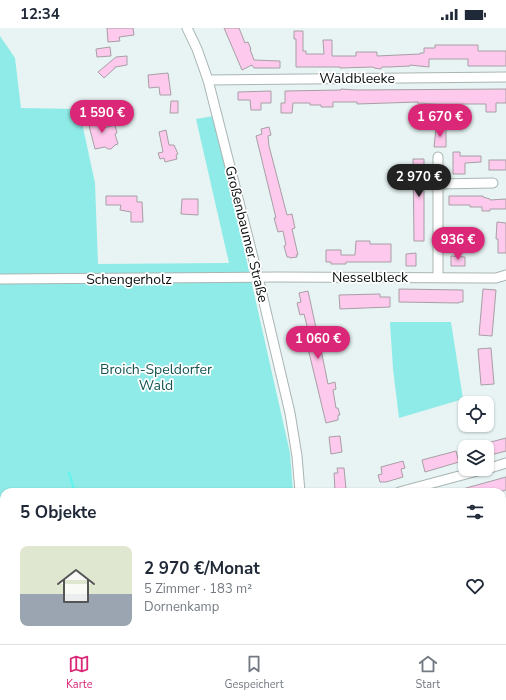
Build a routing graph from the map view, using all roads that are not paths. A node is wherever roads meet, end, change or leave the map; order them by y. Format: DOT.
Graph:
graph roads {
  1 [pos="187,28"];
  2 [pos="506,77"];
  3 [pos="208,80"];
  4 [pos="438,157"];
  5 [pos="438,184"];
  6 [pos="492,184"];
  7 [pos="506,275"];
  8 [pos="258,277"];
  9 [pos="438,277"];
  10 [pos="506,278"];
  11 [pos="0,279"];
  12 [pos="506,463"];
  13 [pos="494,467"];
  14 [pos="460,476"];
  15 [pos="300,488"];
  16 [pos="414,488"];
  1 -- 3 [label="street, Großenbaumer Straße"];
  2 -- 3 [label="street, Waldbleeke"];
  3 -- 8 [label="street, Großenbaumer Straße"];
  4 -- 5 [label="street"];
  5 -- 6 [label="street"];
  5 -- 9 [label="street"];
  7 -- 9 [label="street, Nesselbleck"];
  7 -- 10 [label="street"];
  8 -- 9 [label="street, Nesselbleck"];
  8 -- 11 [label="street, Schengerholz"];
  8 -- 15 [label="street, Großenbaumer Straße"];
  12 -- 13 [label="street"];
  14 -- 16 [label="street"];
}
